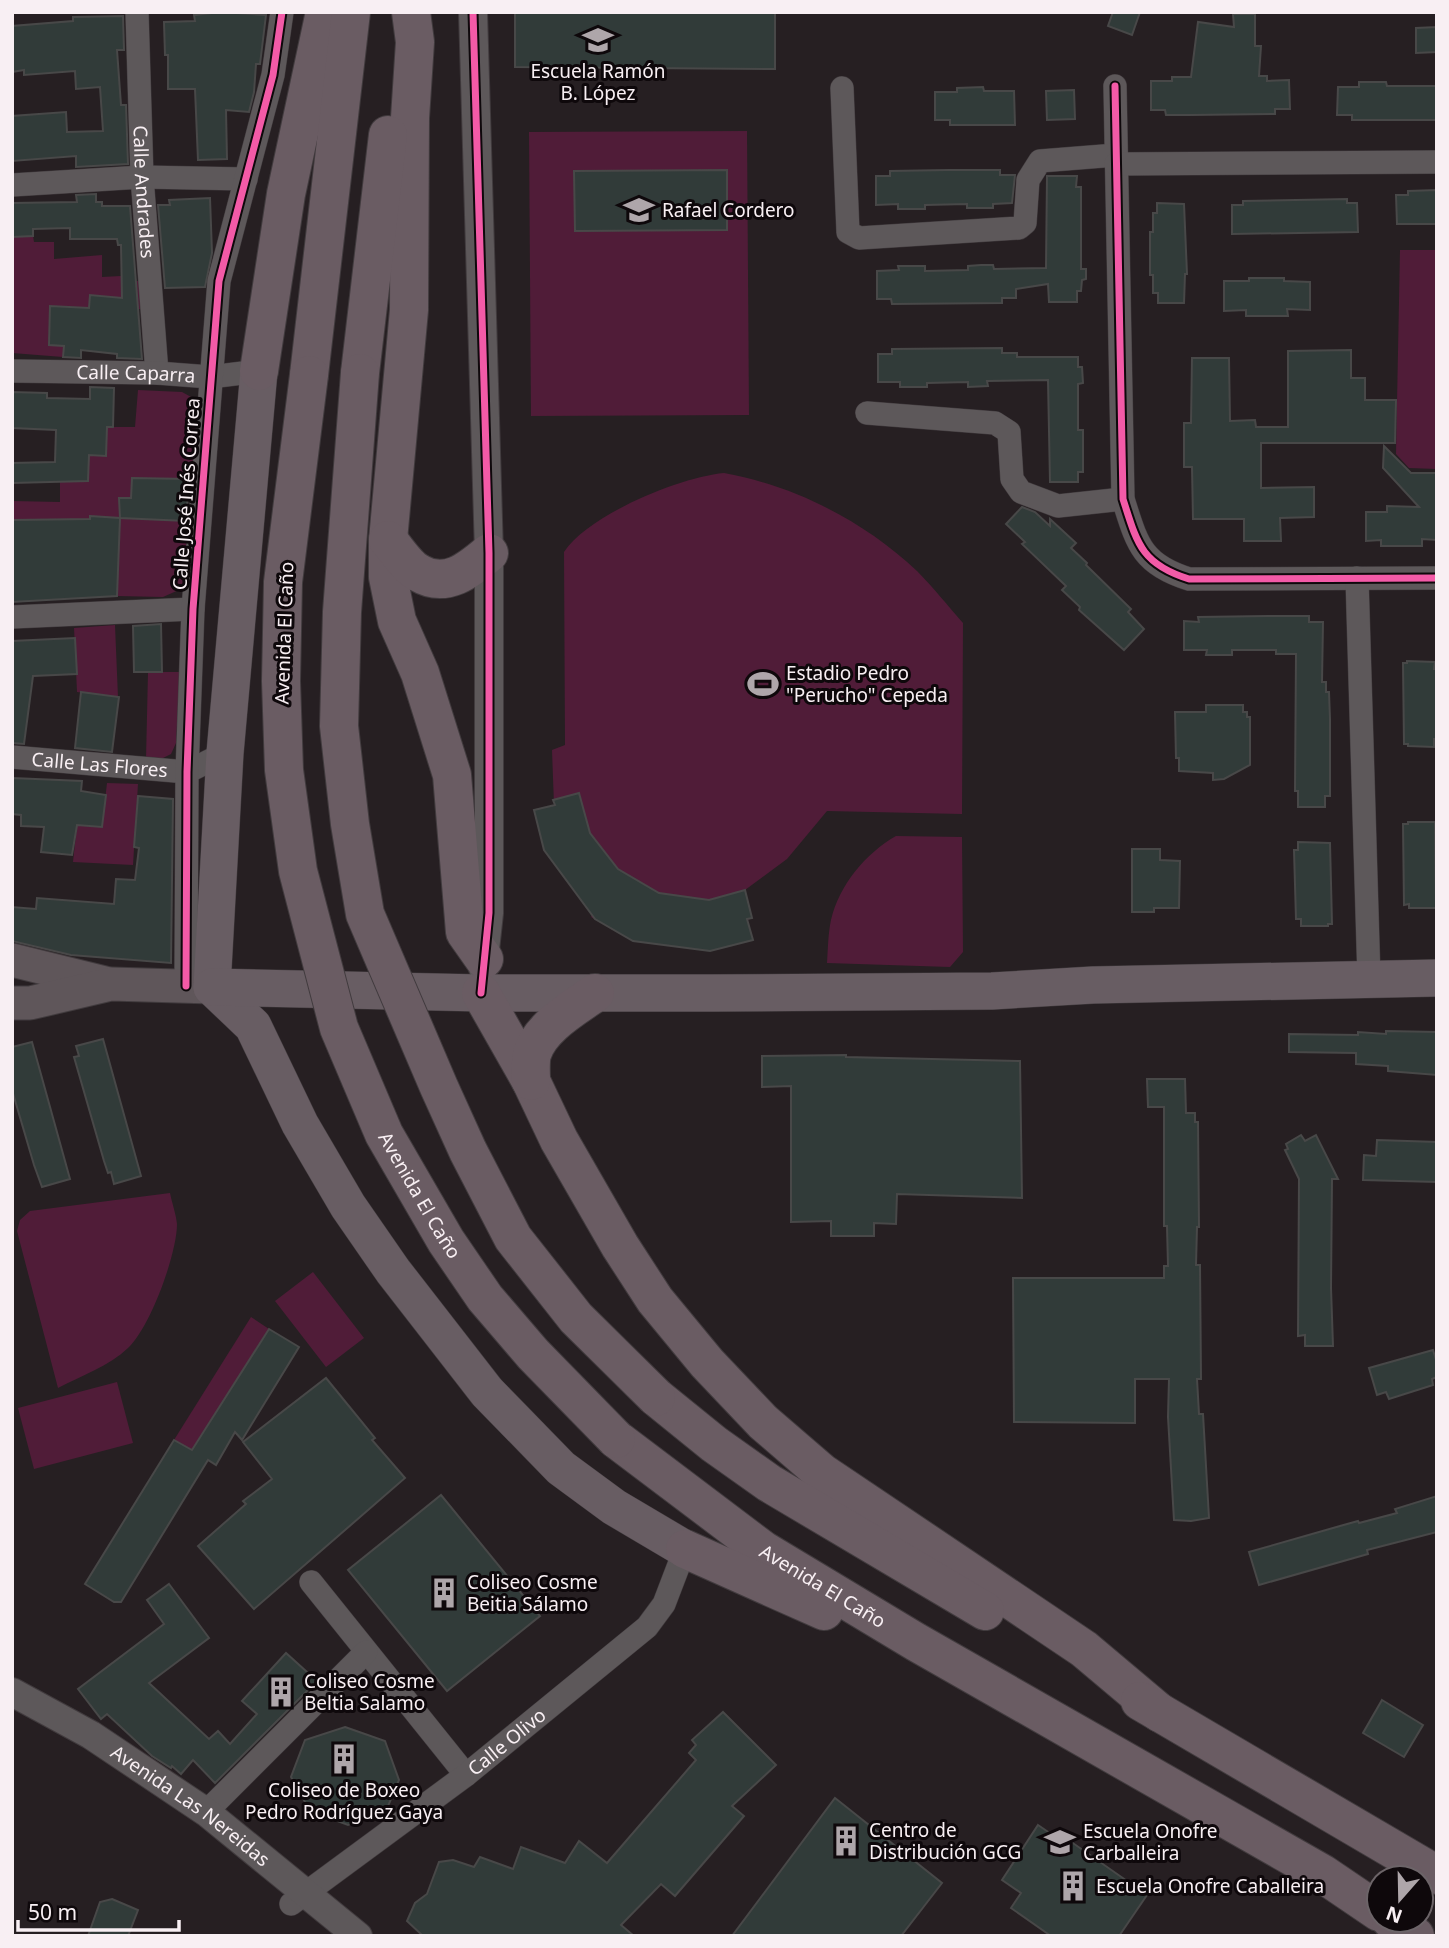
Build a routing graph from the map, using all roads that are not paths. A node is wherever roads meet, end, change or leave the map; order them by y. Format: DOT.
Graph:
graph roads {
  1 [pos="137,12"];
  2 [pos="282,12"];
  3 [pos="325,12"];
  4 [pos="351,12"];
  5 [pos="403,12"];
  6 [pos="411,12"];
  7 [pos="473,12"];
  8 [pos="1115,86"];
  9 [pos="842,88"];
  10 [pos="1116,160"];
  11 [pos="1437,162"];
  12 [pos="142,177"];
  13 [pos="246,179"];
  14 [pos="12,185"];
  15 [pos="12,371"];
  16 [pos="258,371"];
  17 [pos="157,373"];
  18 [pos="210,377"];
  19 [pos="867,413"];
  20 [pos="1123,499"];
  21 [pos="388,540"];
  22 [pos="489,552"];
  23 [pos="1437,578"];
  24 [pos="1357,579"];
  25 [pos="193,609"];
  26 [pos="12,617"];
  27 [pos="225,753"];
  28 [pos="12,757"];
  29 [pos="187,772"];
  30 [pos="12,960"];
  31 [pos="483,976"];
  32 [pos="1437,978"];
  33 [pos="1369,979"];
  34 [pos="111,984"];
  35 [pos="199,987"];
  36 [pos="595,993"];
  37 [pos="12,1003"];
  38 [pos="531,1081"];
  39 [pos="685,1549"];
  40 [pos="311,1582"];
  41 [pos="916,1642"];
  42 [pos="366,1652"];
  43 [pos="12,1692"];
  44 [pos="12,1700"];
  45 [pos="1160,1713"];
  46 [pos="466,1776"];
  47 [pos="206,1812"];
  48 [pos="1437,1875"];
  49 [pos="299,1898"];
  50 [pos="1365,1903"];
  51 [pos="329,1936"];
  52 [pos="358,1936"];
  1 -- 12 [label="street, Calle Andrades"];
  2 -- 13 [label="street, Calle José Inés Correa"];
  3 -- 16 [label="highway"];
  4 -- 41 [label="highway, Avenida El Caño, bridge"];
  5 -- 45 [label="highway, bridge"];
  6 -- 21 [label="highway"];
  7 -- 22 [label="street"];
  8 -- 10 [label="street"];
  9 -- 10 [label="street"];
  10 -- 11 [label="street"];
  10 -- 20 [label="street"];
  12 -- 13 [label="street"];
  12 -- 14 [label="street"];
  12 -- 17 [label="street, Calle Andrades"];
  13 -- 18 [label="street, Calle José Inés Correa"];
  15 -- 17 [label="street, Calle Caparra"];
  16 -- 18 [label="street, Calle Caparra"];
  16 -- 27 [label="main road"];
  17 -- 18 [label="street, Calle Caparra"];
  18 -- 25 [label="street, Calle José Inés Correa"];
  19 -- 20 [label="street"];
  20 -- 24 [label="street"];
  21 -- 22 [label="highway"];
  21 -- 31 [label="highway"];
  22 -- 31 [label="street"];
  23 -- 24 [label="street"];
  24 -- 33 [label="street"];
  25 -- 26 [label="street"];
  25 -- 29 [label="street, Calle José Inés Correa"];
  27 -- 29 [label="street, Calle Las Flores"];
  27 -- 35 [label="main road"];
  28 -- 29 [label="street, Calle Las Flores"];
  29 -- 35 [label="street, Calle José Inés Correa"];
  30 -- 34 [label="main road"];
  31 -- 35 [label="main road"];
  31 -- 36 [label="main road"];
  31 -- 38 [label="highway"];
  32 -- 33 [label="main road"];
  33 -- 36 [label="main road"];
  34 -- 35 [label="main road"];
  34 -- 37 [label="main road"];
  35 -- 39 [label="main road"];
  36 -- 38 [label="highway"];
  38 -- 45 [label="highway"];
  39 -- 41 [label="highway"];
  39 -- 46 [label="street, Calle Olivo"];
  40 -- 42 [label="street"];
  41 -- 50 [label="highway, Avenida El Caño"];
  42 -- 46 [label="street"];
  42 -- 47 [label="street"];
  43 -- 47 [label="street, Avenida Las Nereidas"];
  44 -- 49 [label="street, Avenida Las Nereidas"];
  45 -- 48 [label="highway"];
  46 -- 49 [label="street, Calle Olivo"];
  47 -- 49 [label="street, Avenida Las Nereidas"];
  49 -- 51 [label="street, Avenida Las Nereidas"];
  49 -- 52 [label="street, Avenida Las Nereidas"];
}
